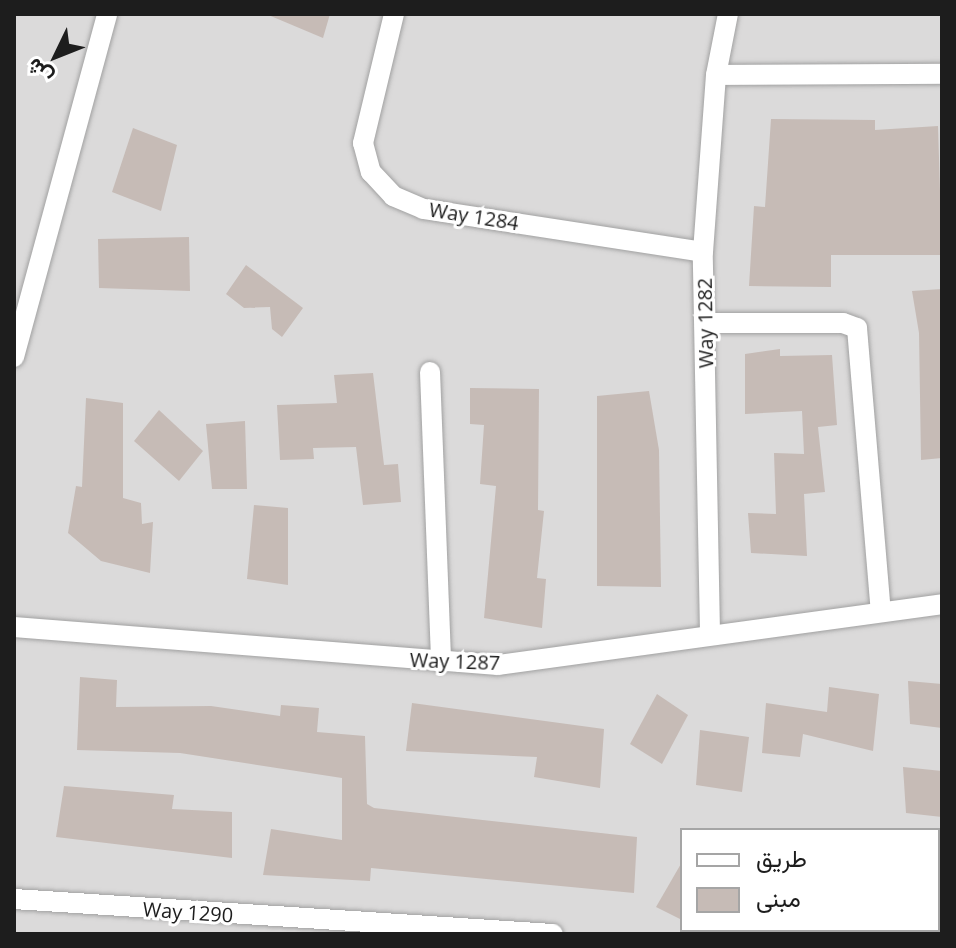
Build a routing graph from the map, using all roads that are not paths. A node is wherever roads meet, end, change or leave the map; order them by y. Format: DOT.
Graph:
graph roads {
  1 [pos="107,14"];
  2 [pos="394,14"];
  3 [pos="728,14"];
  4 [pos="942,74"];
  5 [pos="716,75"];
  6 [pos="703,252"];
  7 [pos="705,323"];
  8 [pos="14,357"];
  9 [pos="430,372"];
  10 [pos="942,604"];
  11 [pos="881,611"];
  12 [pos="14,627"];
  13 [pos="710,633"];
  14 [pos="441,663"];
  15 [pos="14,899"];
  16 [pos="289,926"];
  17 [pos="553,934"];
  1 -- 8 [label="street"];
  2 -- 6 [label="street, Way 1284"];
  3 -- 5 [label="street, Way 1282"];
  4 -- 5 [label="street"];
  5 -- 6 [label="street, Way 1282"];
  6 -- 7 [label="street, Way 1282"];
  7 -- 11 [label="street"];
  7 -- 13 [label="street, Way 1282"];
  9 -- 14 [label="street"];
  10 -- 11 [label="street, Way 1287"];
  11 -- 13 [label="street, Way 1287"];
  12 -- 14 [label="street, Way 1287"];
  13 -- 14 [label="street, Way 1287"];
  15 -- 16 [label="street, Way 1290"];
  16 -- 17 [label="street, Way 1290"];
}
